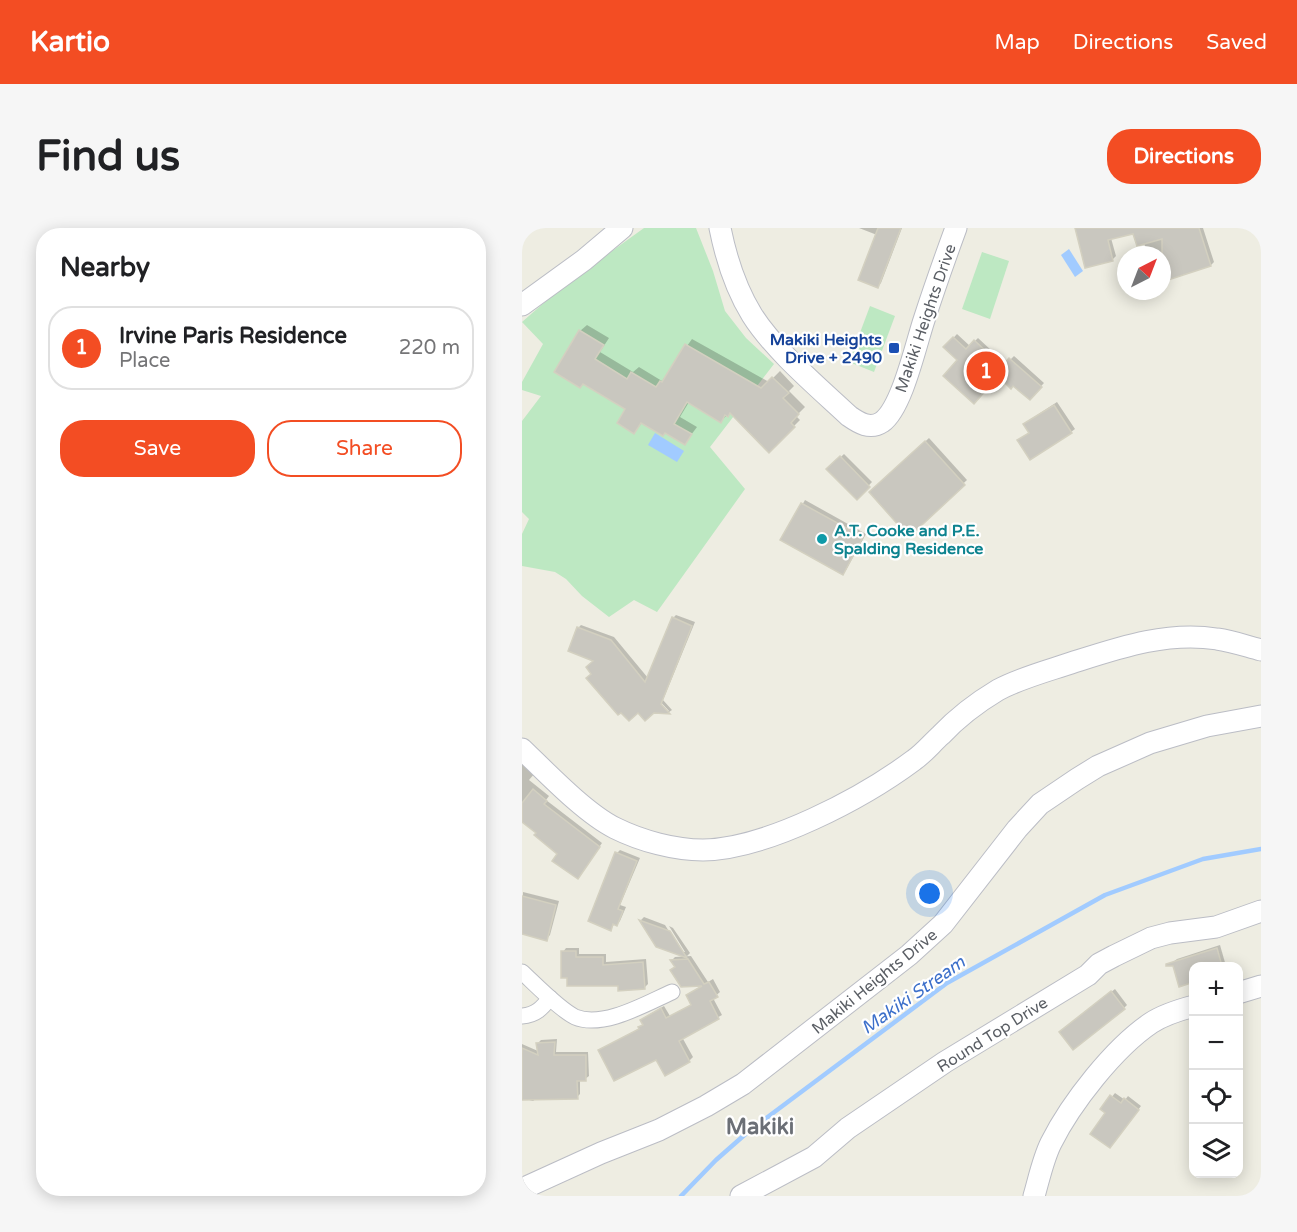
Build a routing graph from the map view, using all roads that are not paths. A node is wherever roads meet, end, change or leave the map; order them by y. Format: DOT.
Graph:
graph roads {
  1 [pos="622,228"];
  2 [pos="720,228"];
  3 [pos="956,228"];
  4 [pos="522,305"];
  5 [pos="1261,650"];
  6 [pos="1261,716"];
  7 [pos="522,749"];
  8 [pos="1261,911"];
  9 [pos="522,972"];
  10 [pos="1261,986"];
  11 [pos="672,992"];
  12 [pos="1243,992"];
  13 [pos="550,998"];
  14 [pos="1189,1008"];
  15 [pos="522,1016"];
  16 [pos="522,1190"];
  17 [pos="741,1196"];
  18 [pos="1034,1196"];
  1 -- 4 [label="street"];
  2 -- 3 [label="street, Makiki Heights Drive"];
  5 -- 7 [label="street"];
  6 -- 16 [label="street, Makiki Heights Drive"];
  8 -- 17 [label="street, Round Top Drive"];
  9 -- 13 [label="street"];
  10 -- 12 [label="street"];
  11 -- 13 [label="street"];
  13 -- 15 [label="street"];
  14 -- 18 [label="street"];
}
